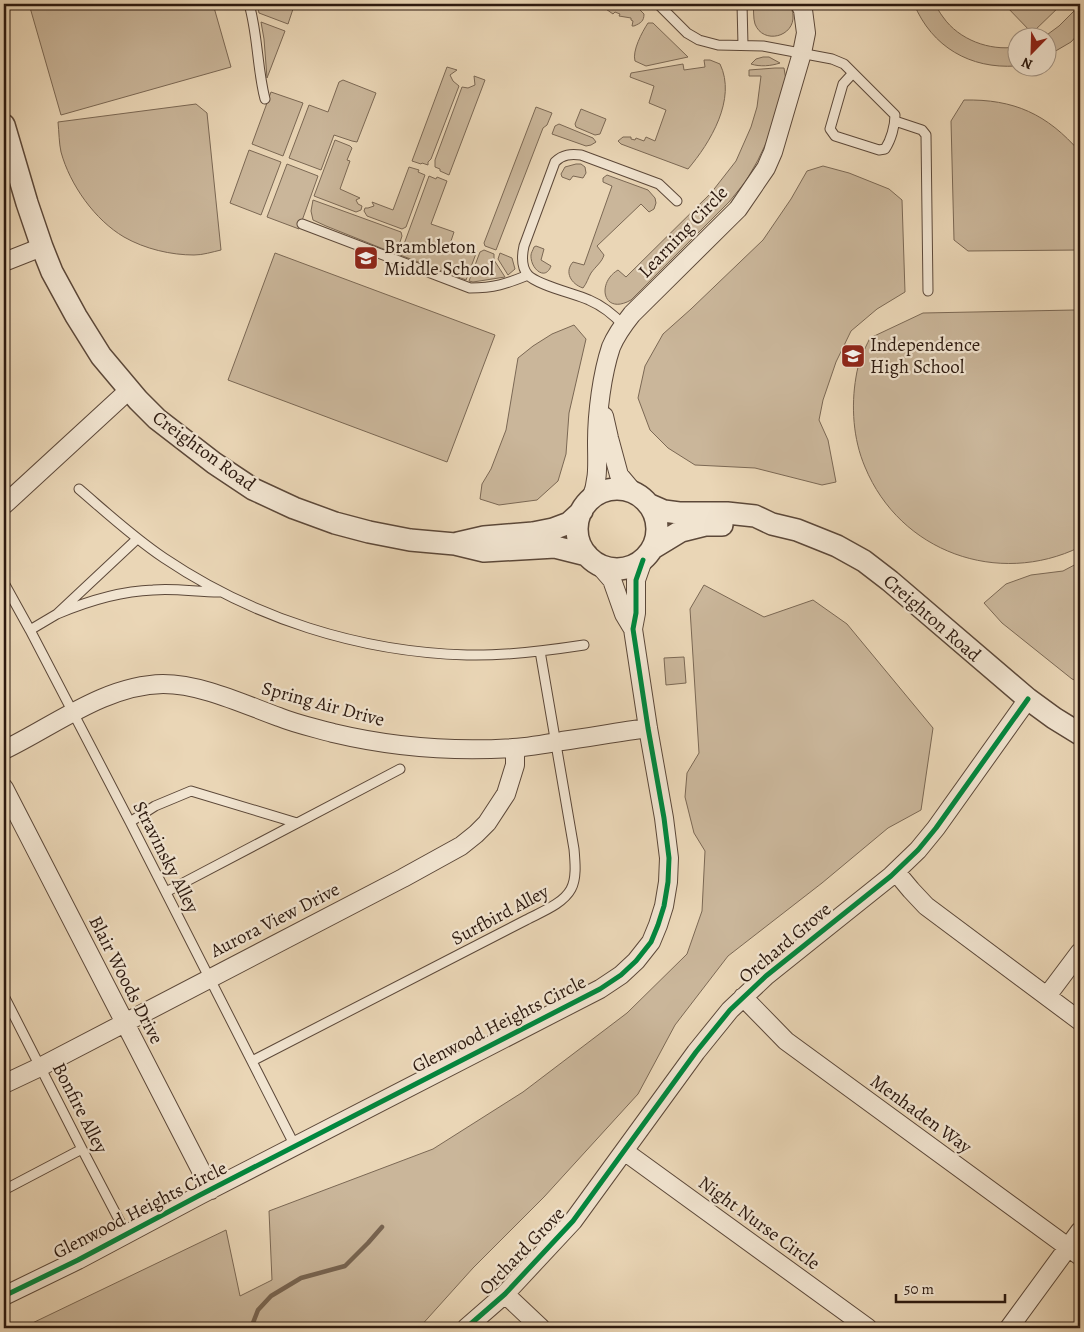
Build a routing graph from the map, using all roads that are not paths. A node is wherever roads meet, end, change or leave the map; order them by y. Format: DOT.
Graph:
graph roads {
  1 [pos="249,4"];
  2 [pos="658,4"];
  3 [pos="742,4"];
  4 [pos="800,4"];
  5 [pos="743,45"];
  6 [pos="802,53"];
  7 [pos="853,73"];
  8 [pos="265,100"];
  9 [pos="895,121"];
  10 [pos="4,125"];
  11 [pos="676,201"];
  12 [pos="302,224"];
  13 [pos="42,247"];
  14 [pos="4,262"];
  15 [pos="528,275"];
  16 [pos="928,291"];
  17 [pos="623,325"];
  18 [pos="128,390"];
  19 [pos="601,399"];
  20 [pos="79,489"];
  21 [pos="642,499"];
  22 [pos="4,505"];
  23 [pos="586,505"];
  24 [pos="772,524"];
  25 [pos="137,539"];
  26 [pos="455,544"];
  27 [pos="648,554"];
  28 [pos="593,560"];
  29 [pos="4,583"];
  30 [pos="222,592"];
  31 [pos="56,614"];
  32 [pos="632,628"];
  33 [pos="30,630"];
  34 [pos="584,645"];
  35 [pos="540,651"];
  36 [pos="1028,699"];
  37 [pos="72,713"];
  38 [pos="648,728"];
  39 [pos="1080,734"];
  40 [pos="556,742"];
  41 [pos="515,748"];
  42 [pos="4,750"];
  43 [pos="400,769"];
  44 [pos="4,788"];
  45 [pos="130,822"];
  46 [pos="297,822"];
  47 [pos="896,872"];
  48 [pos="166,892"];
  49 [pos="1080,952"];
  50 [pos="209,978"];
  51 [pos="4,996"];
  52 [pos="1047,996"];
  53 [pos="743,997"];
  54 [pos="1080,1021"];
  55 [pos="124,1023"];
  56 [pos="252,1061"];
  57 [pos="40,1067"];
  58 [pos="4,1084"];
  59 [pos="295,1146"];
  60 [pos="82,1150"];
  61 [pos="624,1151"];
  62 [pos="4,1190"];
  63 [pos="211,1190"];
  64 [pos="1080,1231"];
  65 [pos="127,1235"];
  66 [pos="1074,1252"];
  67 [pos="505,1294"];
  68 [pos="4,1296"];
  69 [pos="466,1328"];
  70 [pos="541,1328"];
  71 [pos="868,1328"];
  72 [pos="1009,1328"];
  1 -- 8 [label="lane"];
  2 -- 5 [label="lane"];
  3 -- 5 [label="lane"];
  4 -- 6 [label="street, Learning Circle"];
  5 -- 6 [label="lane"];
  6 -- 7 [label="lane"];
  6 -- 17 [label="street, Learning Circle"];
  7 -- 9 [label="lane"];
  7 -- 9 [label="lane"];
  9 -- 16 [label="lane"];
  10 -- 13 [label="street, Creighton Road"];
  11 -- 15 [label="lane"];
  12 -- 15 [label="lane"];
  13 -- 14 [label="street"];
  13 -- 18 [label="street, Creighton Road"];
  15 -- 17 [label="lane"];
  17 -- 19 [label="street, Learning Circle"];
  18 -- 22 [label="street"];
  18 -- 26 [label="street, Creighton Road"];
  19 -- 21 [label="street, Learning Circle"];
  19 -- 23 [label="street, Learning Circle"];
  20 -- 25 [label="lane"];
  21 -- 23 [label="street, Creighton Road"];
  21 -- 24 [label="street, Creighton Road"];
  21 -- 27 [label="street"];
  23 -- 26 [label="street, Creighton Road"];
  23 -- 28 [label="street"];
  24 -- 27 [label="street, Creighton Road"];
  24 -- 36 [label="street, Creighton Road"];
  25 -- 30 [label="lane"];
  25 -- 31 [label="lane"];
  26 -- 28 [label="street, Creighton Road"];
  27 -- 28 [label="street, Creighton Road"];
  27 -- 32 [label="street, Glenwood Heights Circle"];
  28 -- 32 [label="street, Glenwood Heights Circle"];
  29 -- 33 [label="lane, Stravinsky Alley"];
  30 -- 31 [label="lane"];
  30 -- 35 [label="lane"];
  31 -- 33 [label="lane"];
  32 -- 38 [label="street, Glenwood Heights Circle"];
  33 -- 37 [label="lane, Stravinsky Alley"];
  34 -- 35 [label="lane"];
  35 -- 40 [label="lane, Surfbird Alley"];
  36 -- 39 [label="street, Creighton Road"];
  36 -- 47 [label="street, Orchard Grove"];
  37 -- 41 [label="street, Spring Air Drive"];
  37 -- 42 [label="street, Spring Air Drive"];
  37 -- 45 [label="lane, Stravinsky Alley"];
  38 -- 40 [label="street, Spring Air Drive"];
  38 -- 59 [label="street, Glenwood Heights Circle"];
  40 -- 41 [label="street, Spring Air Drive"];
  40 -- 56 [label="lane, Surfbird Alley"];
  41 -- 50 [label="street, Aurora View Drive"];
  43 -- 46 [label="lane"];
  44 -- 55 [label="street, Blair Woods Drive"];
  45 -- 46 [label="lane"];
  45 -- 48 [label="lane, Stravinsky Alley"];
  46 -- 48 [label="lane"];
  47 -- 52 [label="street"];
  47 -- 53 [label="street, Orchard Grove"];
  48 -- 50 [label="lane, Stravinsky Alley"];
  49 -- 52 [label="street"];
  50 -- 55 [label="street, Aurora View Drive"];
  50 -- 56 [label="lane, Stravinsky Alley"];
  51 -- 57 [label="lane, Bonfire Alley"];
  52 -- 54 [label="street"];
  53 -- 61 [label="street, Orchard Grove"];
  53 -- 66 [label="street, Menhaden Way"];
  55 -- 57 [label="street, Aurora View Drive"];
  55 -- 63 [label="street, Blair Woods Drive"];
  56 -- 59 [label="lane, Stravinsky Alley"];
  57 -- 58 [label="street, Aurora View Drive"];
  57 -- 60 [label="lane, Bonfire Alley"];
  59 -- 63 [label="street, Glenwood Heights Circle"];
  60 -- 62 [label="lane"];
  60 -- 65 [label="lane, Bonfire Alley"];
  61 -- 67 [label="street, Orchard Grove"];
  61 -- 71 [label="street, Night Nurse Circle"];
  63 -- 65 [label="street, Glenwood Heights Circle"];
  64 -- 66 [label="street"];
  65 -- 68 [label="street, Glenwood Heights Circle"];
  66 -- 72 [label="street"];
  67 -- 69 [label="street, Orchard Grove"];
  67 -- 70 [label="street"];
}
